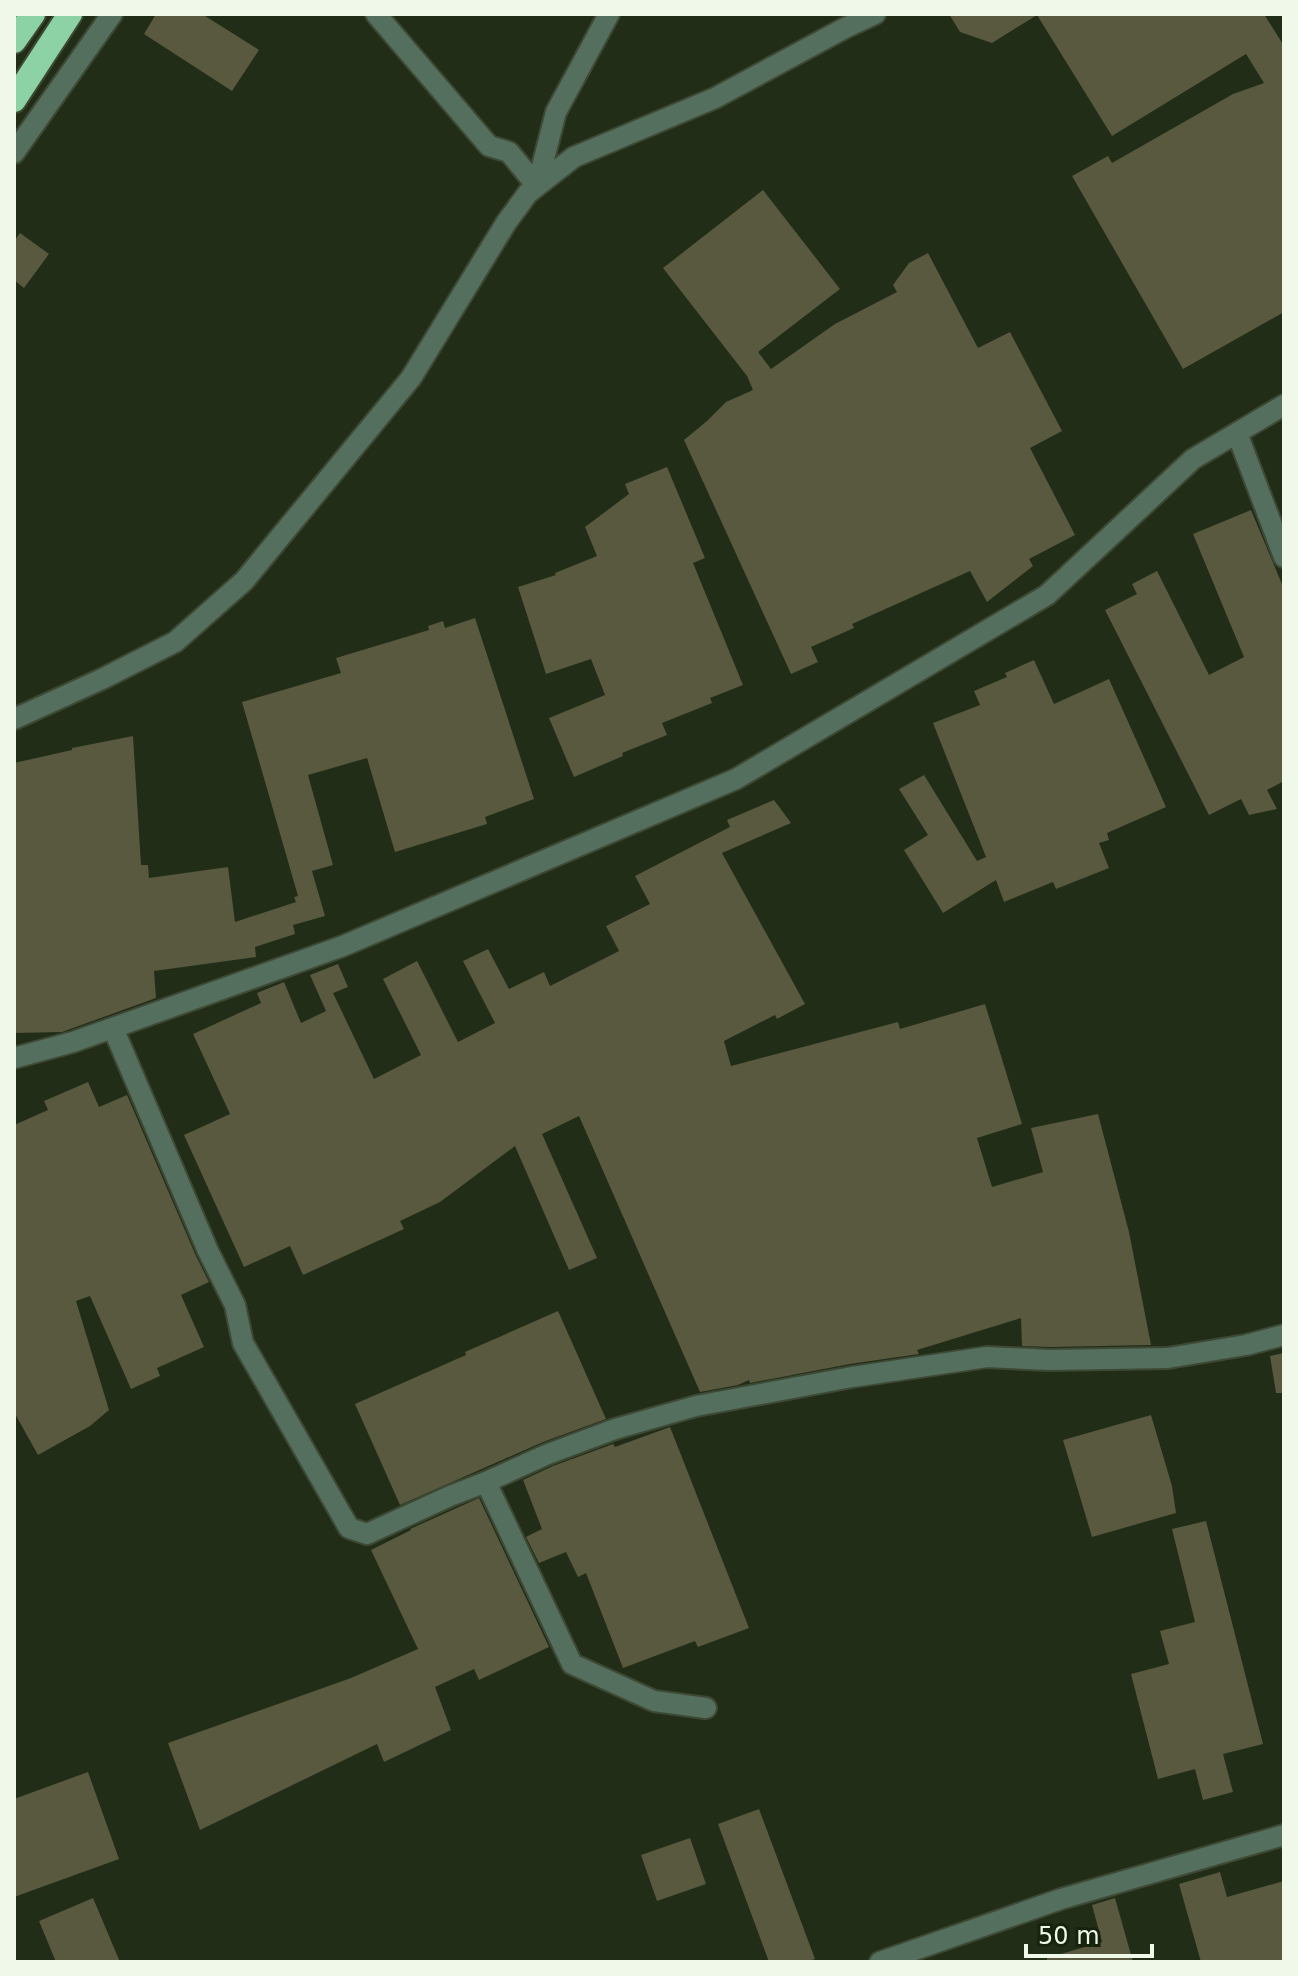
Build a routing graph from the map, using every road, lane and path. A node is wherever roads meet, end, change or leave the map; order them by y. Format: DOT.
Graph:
graph roads {
  1 [pos="33,14"];
  2 [pos="70,14"];
  3 [pos="112,14"];
  4 [pos="376,14"];
  5 [pos="609,14"];
  6 [pos="875,14"];
  7 [pos="14,41"];
  8 [pos="14,100"];
  9 [pos="14,153"];
  10 [pos="537,186"];
  11 [pos="1284,405"];
  12 [pos="1237,433"];
  13 [pos="1284,557"];
  14 [pos="14,719"];
  15 [pos="113,1028"];
  16 [pos="14,1058"];
  17 [pos="1284,1335"];
  18 [pos="486,1482"];
  19 [pos="706,1708"];
  20 [pos="1284,1835"];
  21 [pos="880,1962"];
  1 -- 7 [label="highway"];
  2 -- 8 [label="highway"];
  3 -- 9 [label="street"];
  4 -- 10 [label="street"];
  5 -- 10 [label="street"];
  6 -- 10 [label="street"];
  10 -- 14 [label="street"];
  11 -- 12 [label="street"];
  12 -- 13 [label="street"];
  12 -- 15 [label="street"];
  15 -- 16 [label="street"];
  15 -- 18 [label="street"];
  17 -- 18 [label="street"];
  18 -- 19 [label="street"];
  20 -- 21 [label="street"];
}
